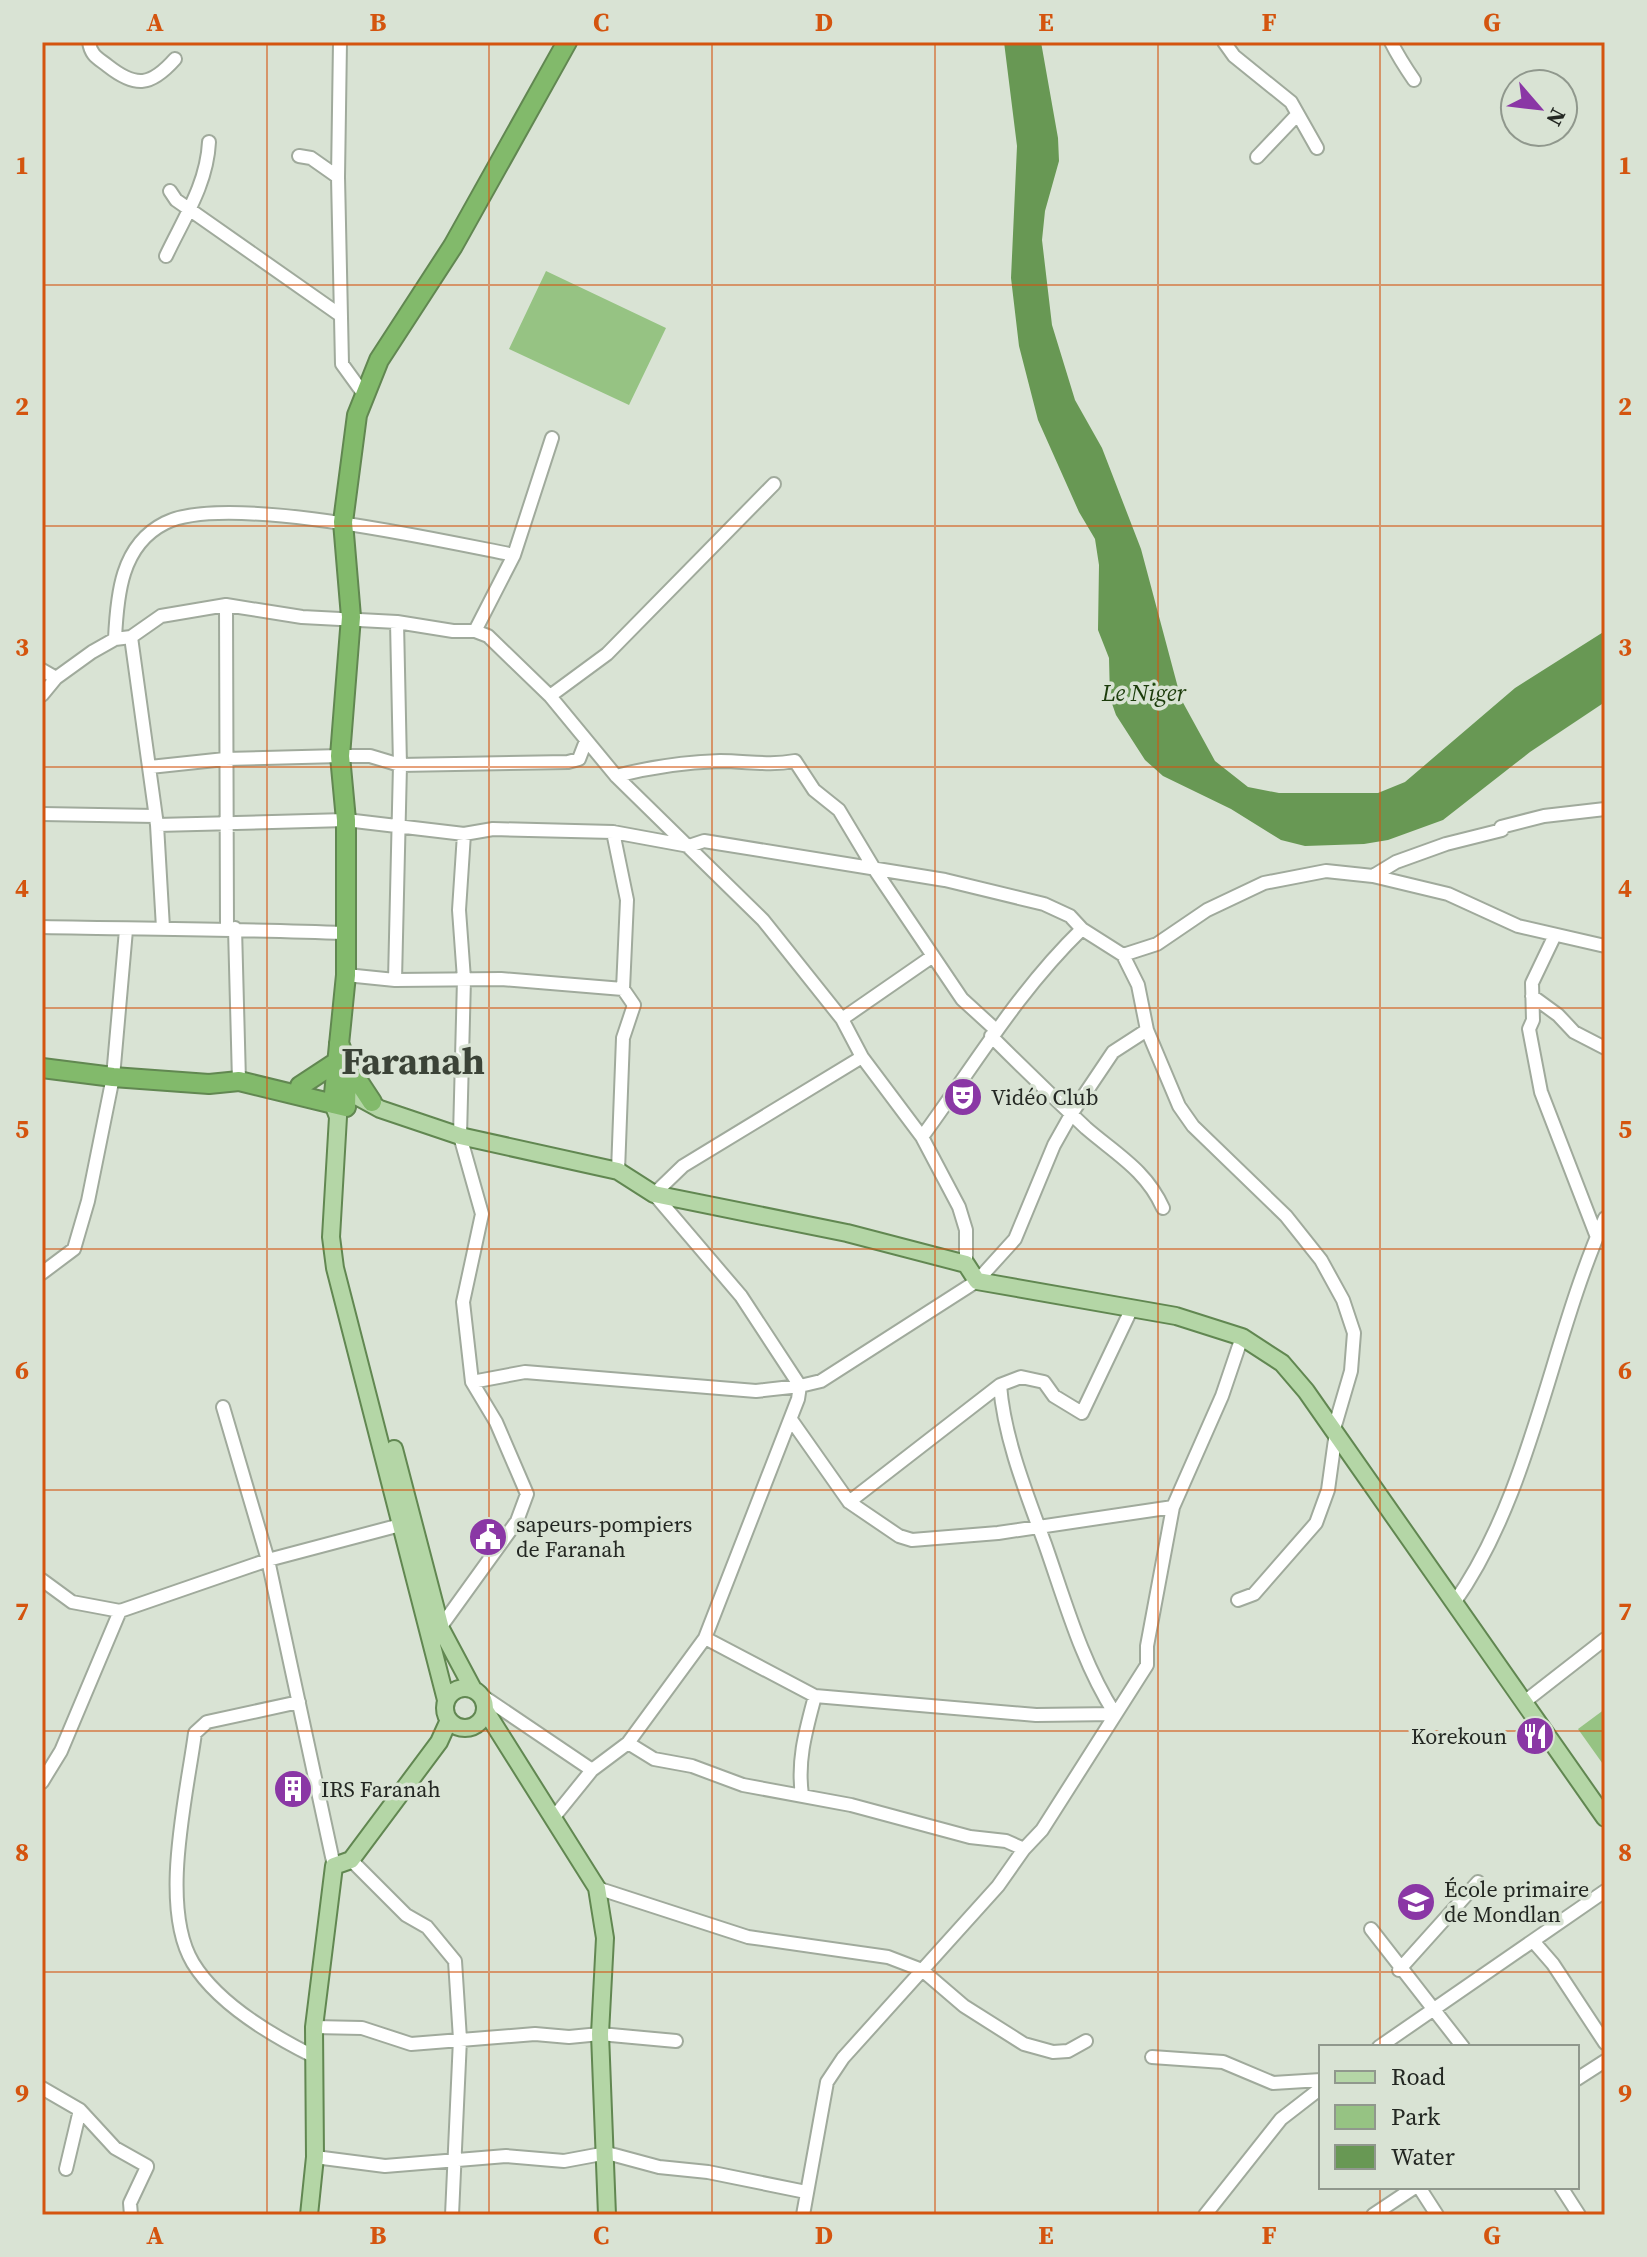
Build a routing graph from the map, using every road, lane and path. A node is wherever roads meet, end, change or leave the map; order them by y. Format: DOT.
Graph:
graph roads {
  1 [pos="89,42"];
  2 [pos="340,42"];
  3 [pos="567,42"];
  4 [pos="1224,42"];
  5 [pos="1391,42"];
  6 [pos="175,59"];
  7 [pos="1414,80"];
  8 [pos="1296,116"];
  9 [pos="209,142"];
  10 [pos="1317,148"];
  11 [pos="299,156"];
  12 [pos="1257,157"];
  13 [pos="338,177"];
  14 [pos="170,191"];
  15 [pos="190,207"];
  16 [pos="166,256"];
  17 [pos="340,315"];
  18 [pos="363,393"];
  19 [pos="552,438"];
  20 [pos="774,484"];
  21 [pos="343,522"];
  22 [pos="514,555"];
  23 [pos="226,605"];
  24 [pos="351,617"];
  25 [pos="397,622"];
  26 [pos="475,631"];
  27 [pos="131,637"];
  28 [pos="115,639"];
  29 [pos="42,670"];
  30 [pos="56,678"];
  31 [pos="42,695"];
  32 [pos="550,696"];
  33 [pos="586,741"];
  34 [pos="340,756"];
  35 [pos="225,759"];
  36 [pos="400,765"];
  37 [pos="150,767"];
  38 [pos="616,776"];
  39 [pos="1605,809"];
  40 [pos="42,814"];
  41 [pos="156,820"];
  42 [pos="346,820"];
  43 [pos="224,822"];
  44 [pos="398,826"];
  45 [pos="613,832"];
  46 [pos="464,834"];
  47 [pos="689,846"];
  48 [pos="875,870"];
  49 [pos="1373,876"];
  50 [pos="42,927"];
  51 [pos="163,928"];
  52 [pos="231,928"];
  53 [pos="1082,929"];
  54 [pos="126,930"];
  55 [pos="345,933"];
  56 [pos="1554,937"];
  57 [pos="1605,946"];
  58 [pos="1123,955"];
  59 [pos="933,956"];
  60 [pos="346,975"];
  61 [pos="464,979"];
  62 [pos="395,980"];
  63 [pos="623,989"];
  64 [pos="1532,996"];
  65 [pos="842,1019"];
  66 [pos="1147,1030"];
  67 [pos="994,1033"];
  68 [pos="1605,1048"];
  69 [pos="862,1057"];
  70 [pos="341,1064"];
  71 [pos="42,1068"];
  72 [pos="113,1077"];
  73 [pos="239,1081"];
  74 [pos="296,1089"];
  75 [pos="339,1102"];
  76 [pos="376,1105"];
  77 [pos="1072,1113"];
  78 [pos="460,1136"];
  79 [pos="922,1137"];
  80 [pos="618,1171"];
  81 [pos="654,1194"];
  82 [pos="1163,1208"];
  83 [pos="1605,1218"];
  84 [pos="1597,1237"];
  85 [pos="966,1264"];
  86 [pos="42,1273"];
  87 [pos="977,1281"];
  88 [pos="1131,1310"];
  89 [pos="1242,1337"];
  90 [pos="472,1382"];
  91 [pos="1000,1385"];
  92 [pos="800,1386"];
  93 [pos="223,1407"];
  94 [pos="792,1421"];
  95 [pos="1335,1430"];
  96 [pos="849,1502"];
  97 [pos="1173,1507"];
  98 [pos="407,1523"];
  99 [pos="1038,1525"];
  100 [pos="268,1560"];
  101 [pos="42,1580"];
  102 [pos="1238,1600"];
  103 [pos="1454,1603"];
  104 [pos="120,1611"];
  105 [pos="435,1632"];
  106 [pos="705,1638"];
  107 [pos="1605,1639"];
  108 [pos="815,1696"];
  109 [pos="480,1698"];
  110 [pos="446,1700"];
  111 [pos="299,1702"];
  112 [pos="1523,1703"];
  113 [pos="1115,1714"];
  114 [pos="461,1725"];
  115 [pos="504,1739"];
  116 [pos="628,1743"];
  117 [pos="592,1770"];
  118 [pos="42,1782"];
  119 [pos="802,1795"];
  120 [pos="554,1817"];
  121 [pos="1605,1818"];
  122 [pos="1024,1849"];
  123 [pos="351,1860"];
  124 [pos="334,1866"];
  125 [pos="1478,1882"];
  126 [pos="597,1888"];
  127 [pos="1605,1891"];
  128 [pos="1371,1929"];
  129 [pos="1533,1941"];
  130 [pos="922,1970"];
  131 [pos="1399,1970"];
  132 [pos="1434,2009"];
  133 [pos="314,2027"];
  134 [pos="600,2034"];
  135 [pos="460,2039"];
  136 [pos="676,2041"];
  137 [pos="1086,2041"];
  138 [pos="1605,2043"];
  139 [pos="1382,2045"];
  140 [pos="1461,2045"];
  141 [pos="313,2056"];
  142 [pos="1152,2057"];
  143 [pos="1605,2061"];
  144 [pos="1579,2078"];
  145 [pos="1319,2080"];
  146 [pos="42,2088"];
  147 [pos="1319,2090"];
  148 [pos="80,2110"];
  149 [pos="607,2153"];
  150 [pos="315,2157"];
  151 [pos="457,2159"];
  152 [pos="66,2169"];
  153 [pos="1414,2189"];
  154 [pos="1418,2189"];
  155 [pos="1562,2189"];
  156 [pos="806,2192"];
  157 [pos="131,2215"];
  158 [pos="309,2215"];
  159 [pos="452,2215"];
  160 [pos="607,2215"];
  161 [pos="803,2215"];
  162 [pos="1205,2215"];
  163 [pos="1373,2215"];
  164 [pos="1437,2215"];
  165 [pos="1579,2215"];
  1 -- 6 [label="street"];
  2 -- 13 [label="street"];
  3 -- 18 [label="highway"];
  4 -- 8 [label="street"];
  5 -- 7 [label="street"];
  8 -- 10 [label="street"];
  8 -- 12 [label="street"];
  9 -- 15 [label="street"];
  11 -- 13 [label="street"];
  13 -- 17 [label="street"];
  14 -- 15 [label="street"];
  15 -- 16 [label="street"];
  15 -- 17 [label="street"];
  17 -- 18 [label="street"];
  18 -- 21 [label="highway"];
  19 -- 22 [label="street"];
  20 -- 32 [label="street"];
  21 -- 22 [label="street"];
  21 -- 24 [label="highway"];
  21 -- 28 [label="street"];
  22 -- 26 [label="street"];
  23 -- 24 [label="street"];
  23 -- 27 [label="street"];
  23 -- 35 [label="street"];
  24 -- 25 [label="street"];
  24 -- 34 [label="highway"];
  25 -- 26 [label="street"];
  25 -- 36 [label="street"];
  26 -- 32 [label="street"];
  27 -- 28 [label="street"];
  27 -- 37 [label="street"];
  28 -- 30 [label="street"];
  29 -- 30 [label="street"];
  30 -- 31 [label="street"];
  32 -- 33 [label="street"];
  33 -- 36 [label="street"];
  33 -- 38 [label="street"];
  34 -- 35 [label="street"];
  34 -- 36 [label="street"];
  34 -- 42 [label="highway"];
  35 -- 37 [label="street"];
  35 -- 43 [label="street"];
  36 -- 44 [label="street"];
  37 -- 41 [label="street"];
  38 -- 47 [label="street"];
  38 -- 48 [label="street"];
  39 -- 49 [label="street"];
  40 -- 41 [label="street"];
  41 -- 43 [label="street"];
  41 -- 51 [label="street"];
  42 -- 43 [label="street"];
  42 -- 44 [label="street"];
  42 -- 55 [label="highway"];
  43 -- 52 [label="street"];
  44 -- 46 [label="street"];
  44 -- 62 [label="street"];
  45 -- 46 [label="street"];
  45 -- 47 [label="street"];
  45 -- 63 [label="street"];
  46 -- 61 [label="street"];
  47 -- 48 [label="street"];
  47 -- 65 [label="street"];
  48 -- 53 [label="street"];
  48 -- 59 [label="street"];
  49 -- 56 [label="street"];
  49 -- 58 [label="street"];
  50 -- 54 [label="street"];
  51 -- 52 [label="street"];
  51 -- 54 [label="street"];
  52 -- 55 [label="street"];
  52 -- 73 [label="street"];
  53 -- 58 [label="street"];
  53 -- 67 [label="street"];
  54 -- 72 [label="street"];
  55 -- 60 [label="highway"];
  56 -- 57 [label="street"];
  56 -- 64 [label="street"];
  58 -- 66 [label="street"];
  59 -- 65 [label="street"];
  59 -- 67 [label="street"];
  60 -- 62 [label="street"];
  60 -- 70 [label="highway"];
  61 -- 62 [label="street"];
  61 -- 63 [label="street"];
  61 -- 78 [label="street"];
  63 -- 80 [label="street"];
  64 -- 68 [label="street"];
  64 -- 84 [label="street"];
  65 -- 69 [label="street"];
  66 -- 77 [label="street"];
  66 -- 95 [label="street"];
  67 -- 77 [label="street"];
  67 -- 79 [label="street"];
  69 -- 79 [label="street"];
  69 -- 81 [label="street"];
  70 -- 74 [label="highway"];
  70 -- 75 [label="highway"];
  70 -- 76 [label="highway"];
  71 -- 72 [label="highway"];
  72 -- 73 [label="highway"];
  72 -- 86 [label="street"];
  73 -- 74 [label="highway"];
  74 -- 75 [label="highway"];
  75 -- 76 [label="main road"];
  75 -- 98 [label="main road"];
  76 -- 78 [label="main road"];
  77 -- 82 [label="street"];
  77 -- 87 [label="street"];
  78 -- 80 [label="main road"];
  78 -- 90 [label="street"];
  79 -- 85 [label="street"];
  80 -- 81 [label="main road"];
  81 -- 85 [label="main road"];
  81 -- 92 [label="street"];
  83 -- 84 [label="street"];
  84 -- 103 [label="street"];
  85 -- 87 [label="main road"];
  87 -- 88 [label="main road"];
  87 -- 92 [label="street"];
  88 -- 89 [label="main road"];
  88 -- 91 [label="street"];
  89 -- 95 [label="main road"];
  89 -- 97 [label="street"];
  90 -- 92 [label="street"];
  90 -- 105 [label="street"];
  91 -- 96 [label="street"];
  91 -- 99 [label="street"];
  92 -- 94 [label="street"];
  93 -- 100 [label="street"];
  94 -- 96 [label="street"];
  94 -- 106 [label="street"];
  95 -- 102 [label="street"];
  95 -- 103 [label="main road"];
  96 -- 99 [label="street"];
  97 -- 99 [label="street"];
  97 -- 113 [label="street"];
  98 -- 100 [label="street"];
  98 -- 105 [label="main road"];
  99 -- 113 [label="street"];
  100 -- 104 [label="street"];
  100 -- 111 [label="street"];
  101 -- 104 [label="street"];
  103 -- 112 [label="main road"];
  104 -- 118 [label="street"];
  105 -- 109 [label="main road"];
  105 -- 110 [label="main road"];
  106 -- 108 [label="street"];
  106 -- 116 [label="street"];
  107 -- 112 [label="street"];
  108 -- 113 [label="street"];
  108 -- 119 [label="street"];
  109 -- 110 [label="main road"];
  109 -- 114 [label="main road"];
  109 -- 115 [label="main road"];
  109 -- 117 [label="street"];
  110 -- 114 [label="main road"];
  111 -- 124 [label="street"];
  111 -- 141 [label="street"];
  112 -- 121 [label="main road"];
  113 -- 122 [label="street"];
  114 -- 115 [label="main road"];
  114 -- 123 [label="main road"];
  115 -- 120 [label="main road"];
  116 -- 117 [label="street"];
  116 -- 119 [label="street"];
  117 -- 120 [label="street"];
  119 -- 122 [label="street"];
  120 -- 126 [label="main road"];
  122 -- 130 [label="street"];
  123 -- 124 [label="main road"];
  123 -- 135 [label="street"];
  124 -- 133 [label="main road"];
  125 -- 131 [label="street"];
  126 -- 130 [label="street"];
  126 -- 134 [label="main road"];
  127 -- 129 [label="street"];
  128 -- 131 [label="street"];
  129 -- 132 [label="street"];
  129 -- 138 [label="street"];
  130 -- 137 [label="street"];
  130 -- 156 [label="street"];
  131 -- 132 [label="street"];
  132 -- 139 [label="street"];
  132 -- 140 [label="street"];
  133 -- 135 [label="street"];
  133 -- 141 [label="main road"];
  134 -- 135 [label="street"];
  134 -- 136 [label="street"];
  134 -- 149 [label="main road"];
  135 -- 151 [label="street"];
  141 -- 150 [label="main road"];
  142 -- 145 [label="street"];
  143 -- 144 [label="street"];
  146 -- 148 [label="street"];
  147 -- 162 [label="street"];
  148 -- 152 [label="street"];
  148 -- 157 [label="street"];
  149 -- 151 [label="street"];
  149 -- 156 [label="street"];
  149 -- 160 [label="main road"];
  150 -- 151 [label="street"];
  150 -- 158 [label="main road"];
  151 -- 159 [label="street"];
  153 -- 163 [label="street"];
  154 -- 164 [label="street"];
  155 -- 165 [label="street"];
  156 -- 161 [label="street"];
}
